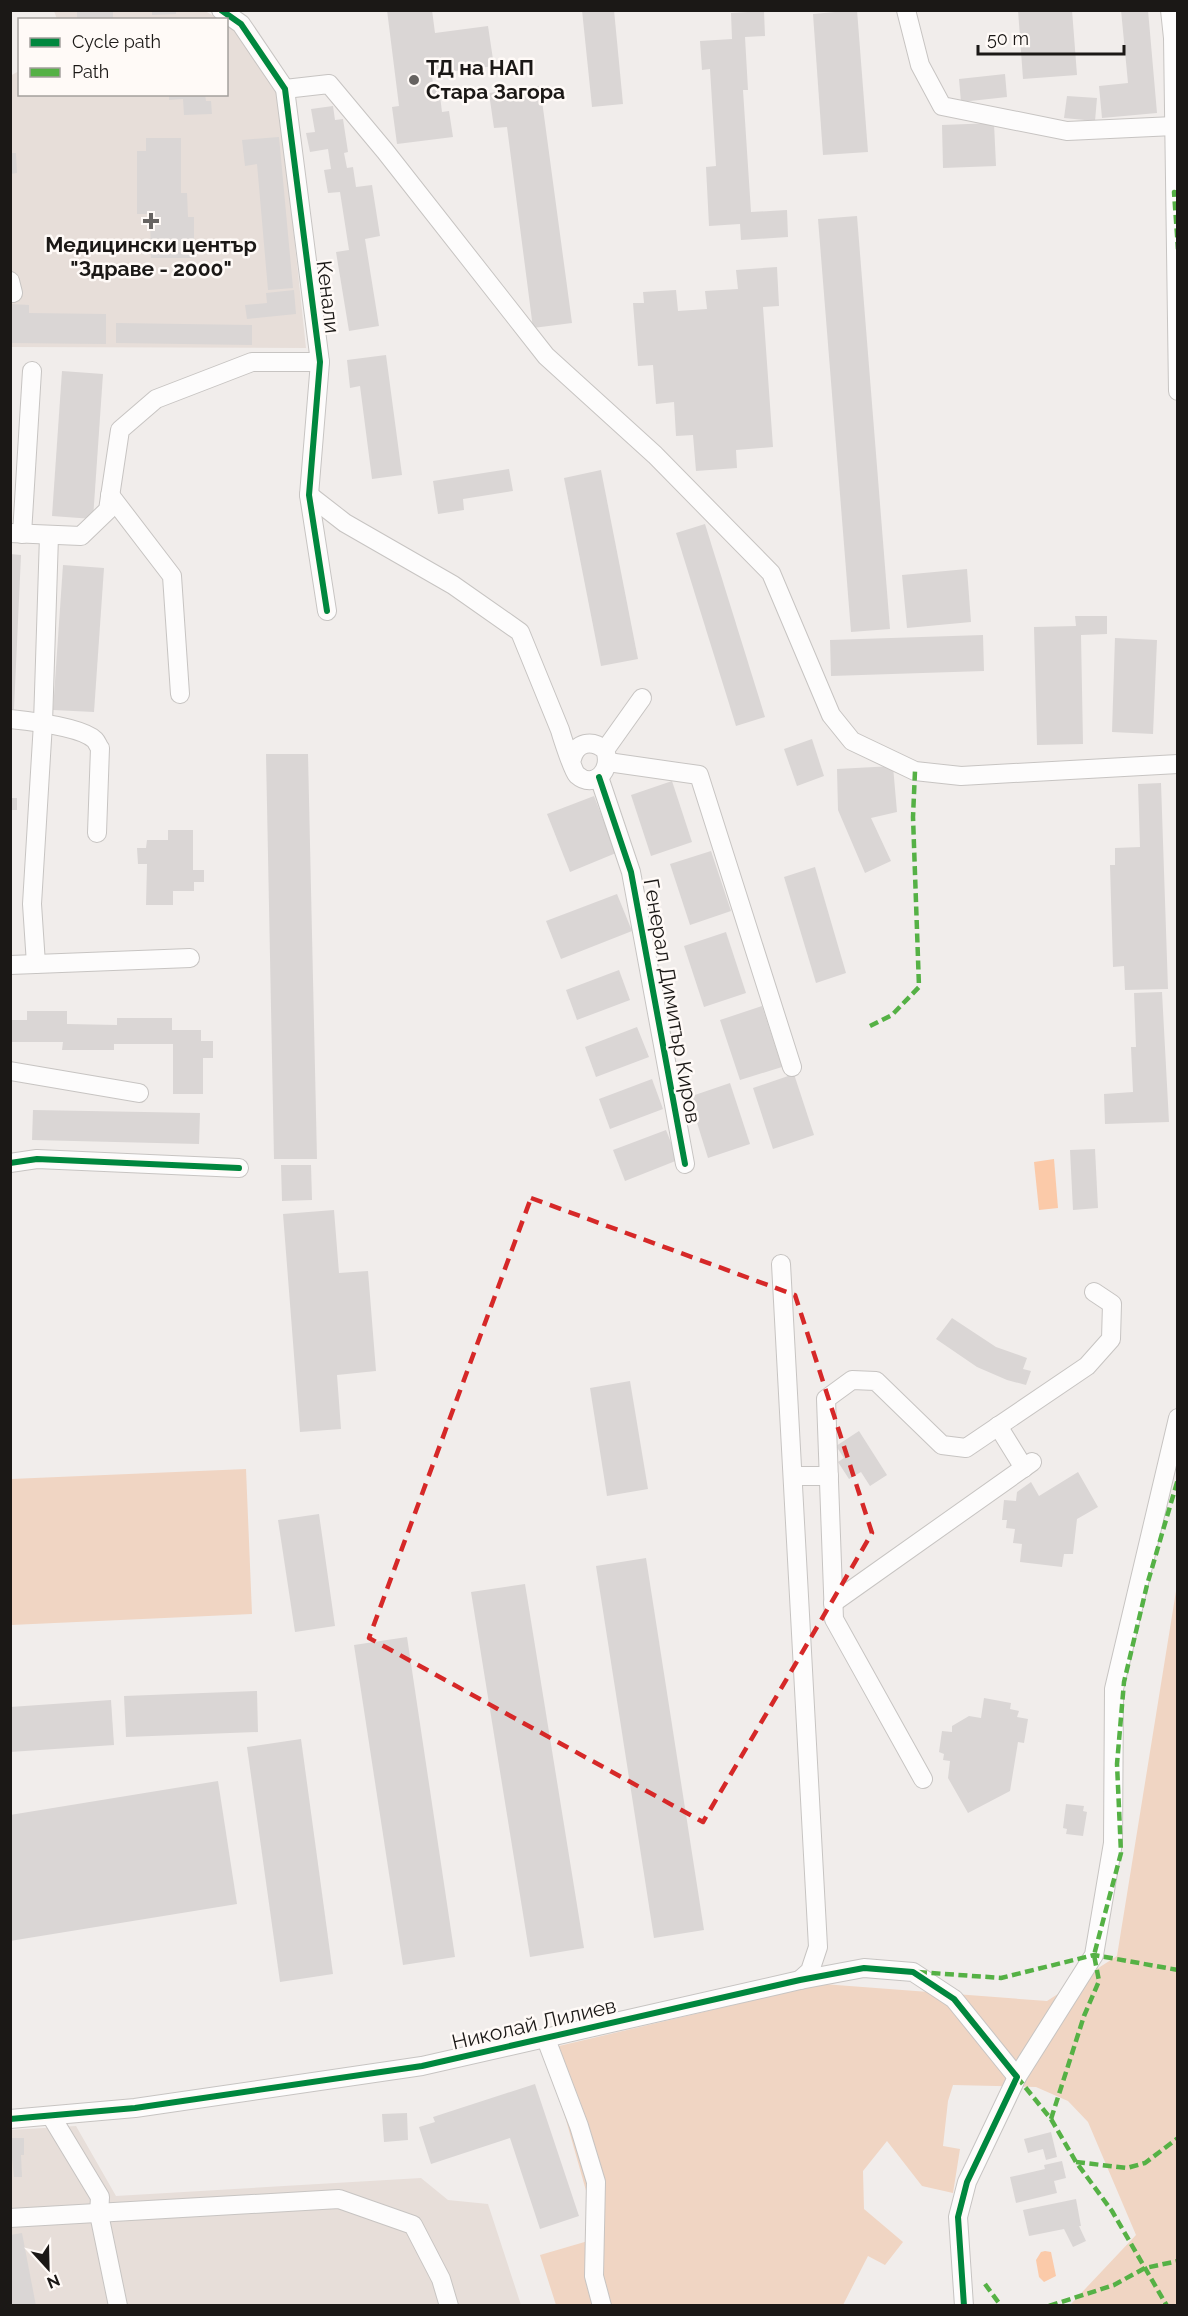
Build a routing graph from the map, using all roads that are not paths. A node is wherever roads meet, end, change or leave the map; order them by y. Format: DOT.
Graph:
graph roads {
  1 [pos="221,10"];
  2 [pos="906,10"];
  3 [pos="1170,10"];
  4 [pos="285,89"];
  5 [pos="1174,126"];
  6 [pos="320,362"];
  7 [pos="33,371"];
  8 [pos="1178,391"];
  9 [pos="110,495"];
  10 [pos="309,495"];
  11 [pos="16,533"];
  12 [pos="49,536"];
  13 [pos="327,611"];
  14 [pos="180,694"];
  15 [pos="642,698"];
  16 [pos="10,719"];
  17 [pos="43,723"];
  18 [pos="560,730"];
  19 [pos="600,758"];
  20 [pos="572,759"];
  21 [pos="1178,764"];
  22 [pos="97,833"];
  23 [pos="190,958"];
  24 [pos="36,964"];
  25 [pos="10,965"];
  26 [pos="792,1067"];
  27 [pos="10,1071"];
  28 [pos="140,1093"];
  29 [pos="10,1162"];
  30 [pos="685,1164"];
  31 [pos="239,1168"];
  32 [pos="781,1264"];
  33 [pos="1094,1292"];
  34 [pos="1178,1418"];
  35 [pos="998,1426"];
  36 [pos="793,1476"];
  37 [pos="829,1476"];
  38 [pos="833,1603"];
  39 [pos="923,1779"];
  40 [pos="800,1980"];
  41 [pos="546,2039"];
  42 [pos="1017,2077"];
  43 [pos="51,2116"];
  44 [pos="10,2120"];
  45 [pos="99,2214"];
  46 [pos="10,2218"];
  47 [pos="118,2306"];
  48 [pos="449,2306"];
  49 [pos="602,2306"];
  50 [pos="964,2306"];
  1 -- 4 [label="street, Кенали"];
  2 -- 5 [label="street"];
  3 -- 5 [label="street"];
  4 -- 6 [label="street, Кенали"];
  4 -- 21 [label="street"];
  5 -- 8 [label="street"];
  6 -- 9 [label="street"];
  6 -- 10 [label="street, Кенали"];
  7 -- 11 [label="street"];
  9 -- 12 [label="street"];
  9 -- 14 [label="street"];
  10 -- 13 [label="street, Кенали"];
  10 -- 18 [label="street"];
  11 -- 12 [label="street"];
  12 -- 17 [label="street"];
  15 -- 19 [label="street"];
  16 -- 17 [label="street"];
  17 -- 22 [label="street"];
  17 -- 24 [label="street"];
  18 -- 19 [label="street"];
  18 -- 20 [label="street"];
  19 -- 20 [label="street"];
  19 -- 20 [label="street"];
  19 -- 26 [label="street"];
  19 -- 30 [label="street, Генерал Димитър Киров"];
  23 -- 24 [label="street"];
  24 -- 25 [label="street"];
  27 -- 28 [label="street"];
  29 -- 31 [label="street"];
  32 -- 36 [label="street"];
  33 -- 35 [label="street"];
  34 -- 42 [label="street"];
  35 -- 37 [label="street"];
  35 -- 38 [label="street"];
  36 -- 37 [label="street"];
  36 -- 40 [label="street"];
  37 -- 38 [label="street"];
  38 -- 39 [label="street"];
  40 -- 41 [label="street, Николай Лилиев"];
  40 -- 42 [label="street, Николай Лилиев"];
  41 -- 43 [label="street, Николай Лилиев"];
  41 -- 49 [label="street"];
  42 -- 50 [label="street"];
  43 -- 44 [label="street, Николай Лилиев"];
  43 -- 45 [label="street"];
  45 -- 46 [label="street"];
  45 -- 47 [label="street"];
  45 -- 48 [label="street"];
}
